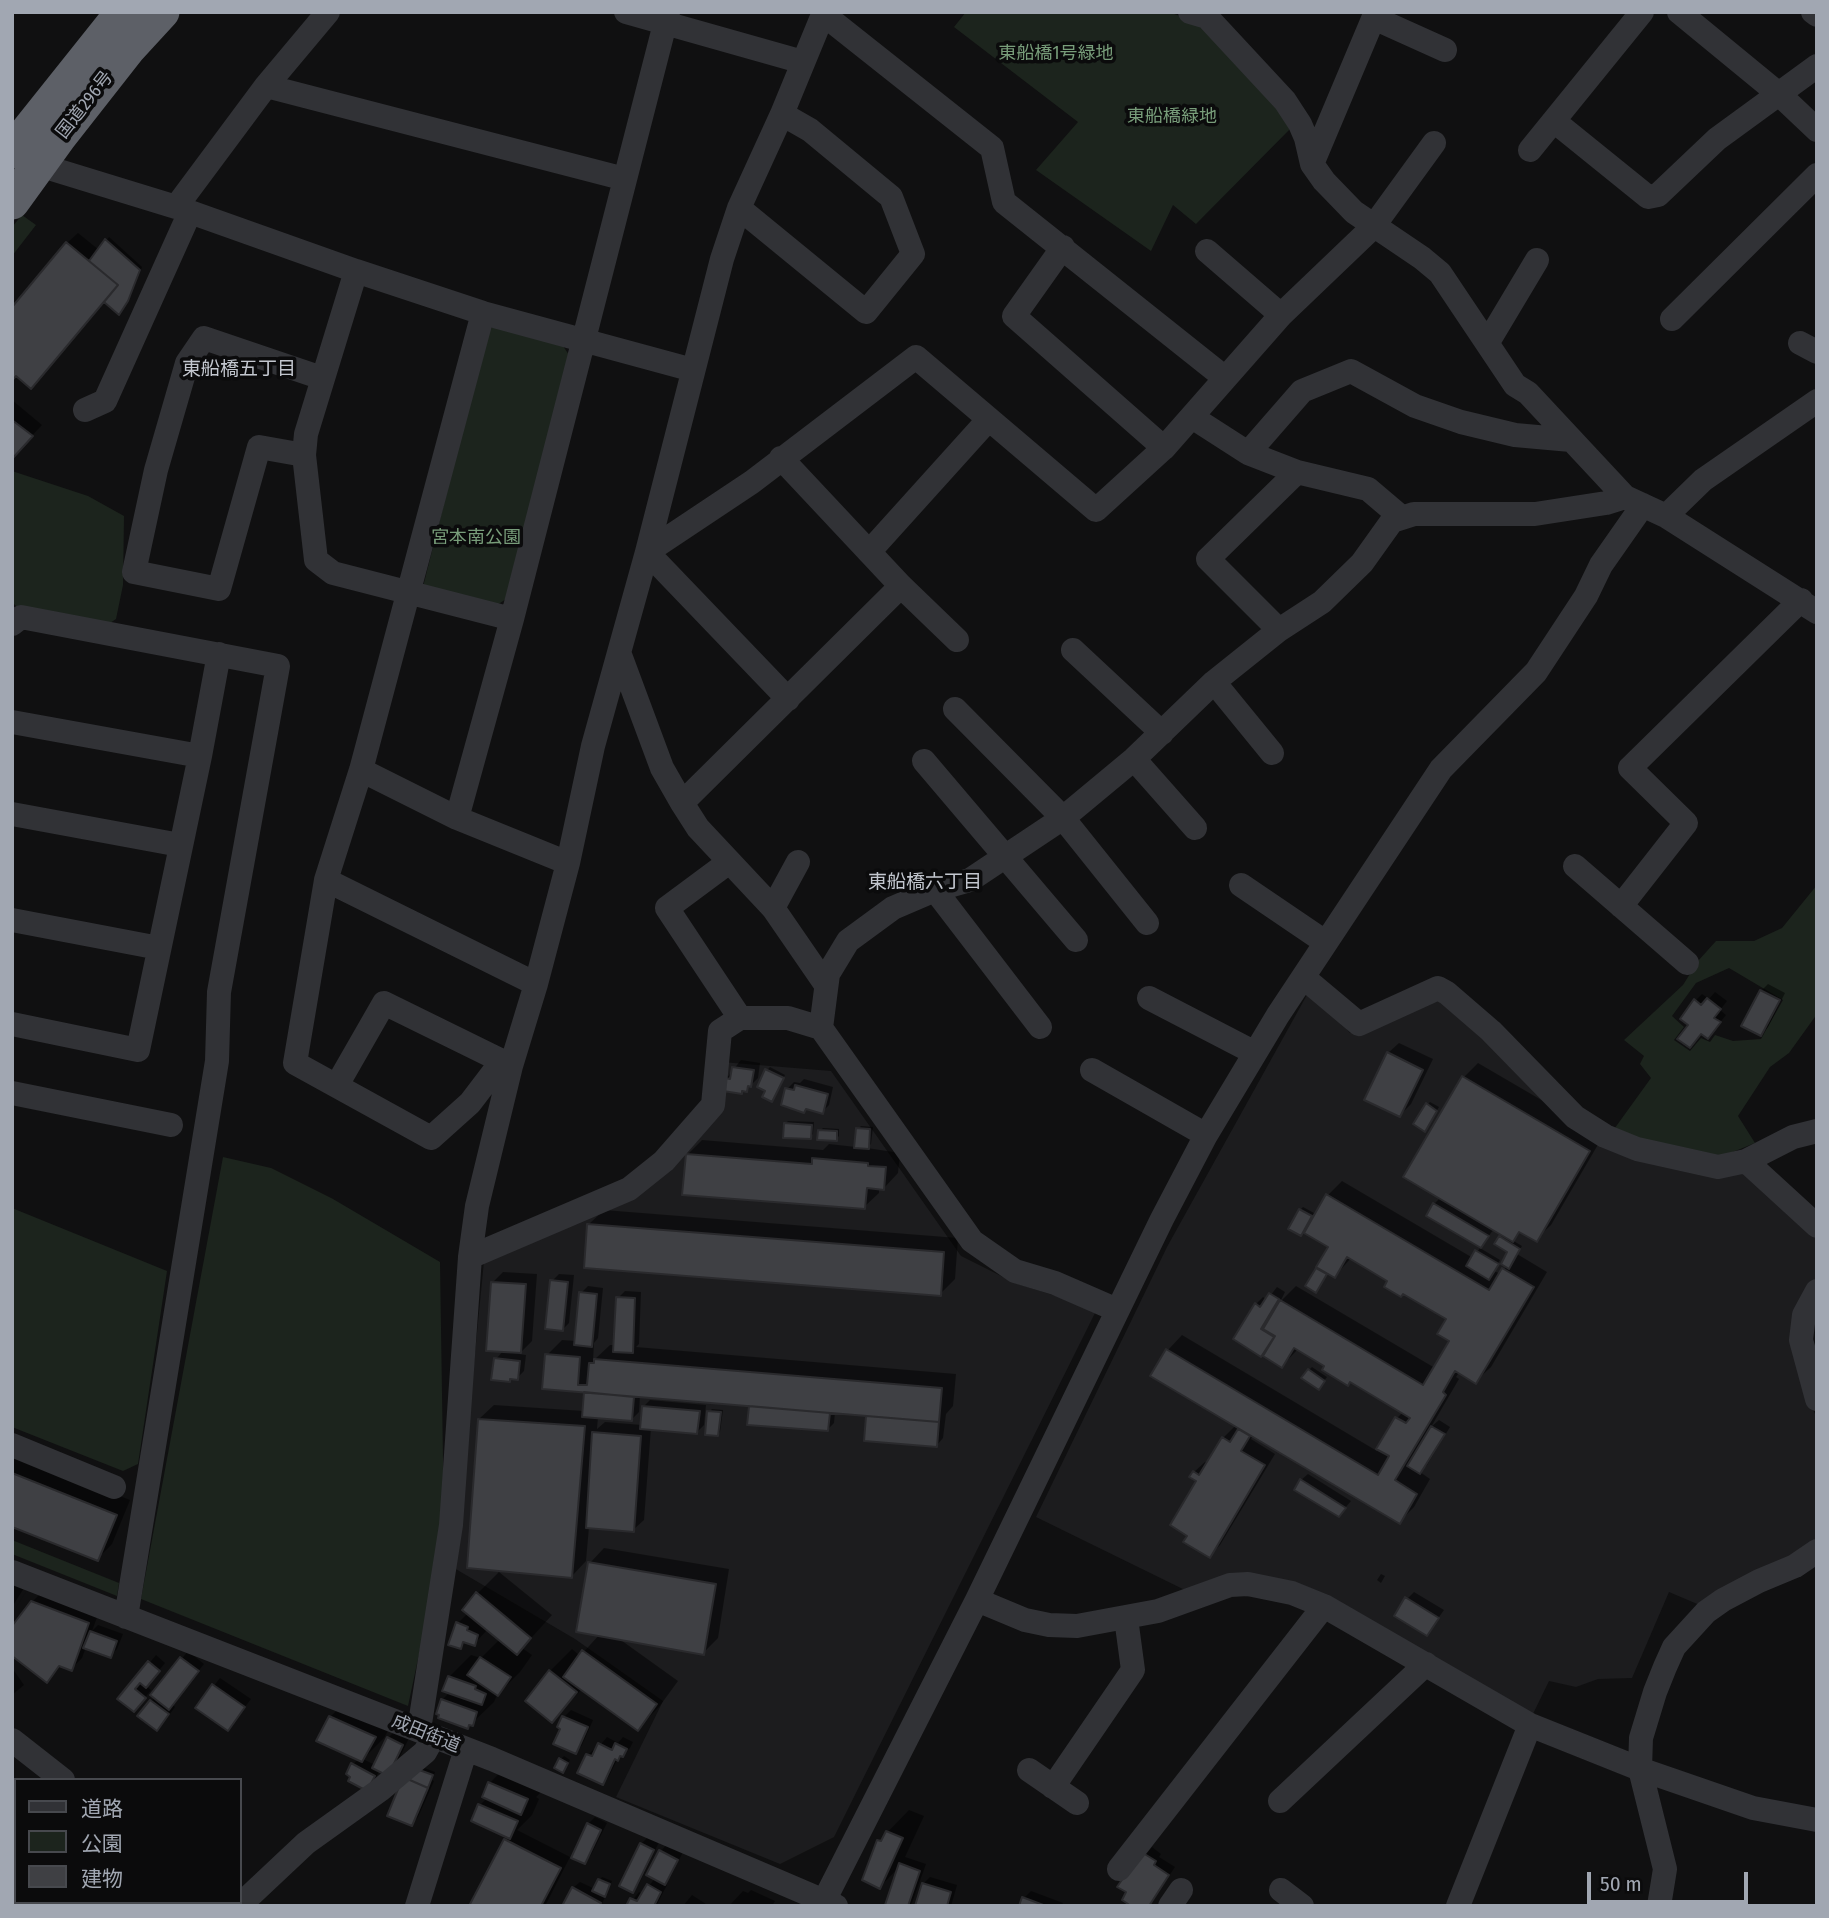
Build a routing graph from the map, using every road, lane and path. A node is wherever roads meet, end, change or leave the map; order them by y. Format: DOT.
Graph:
graph roads {
  1 [pos="162,12"];
  2 [pos="328,12"];
  3 [pos="626,12"];
  4 [pos="1642,12"];
  5 [pos="1679,12"];
  6 [pos="823,13"];
  7 [pos="1202,14"];
  8 [pos="116,15"];
  9 [pos="1375,15"];
  10 [pos="666,18"];
  11 [pos="1445,50"];
  12 [pos="803,62"];
  13 [pos="1817,66"];
  14 [pos="266,86"];
  15 [pos="1780,95"];
  16 [pos="782,114"];
  17 [pos="1554,121"];
  18 [pos="1817,130"];
  19 [pos="1434,143"];
  20 [pos="1530,150"];
  21 [pos="21,158"];
  22 [pos="1312,164"];
  23 [pos="1817,175"];
  24 [pos="625,179"];
  25 [pos="12,202"];
  26 [pos="739,208"];
  27 [pos="183,210"];
  28 [pos="1373,227"];
  29 [pos="1063,247"];
  30 [pos="1208,251"];
  31 [pos="1537,260"];
  32 [pos="356,271"];
  33 [pos="483,313"];
  34 [pos="1282,315"];
  35 [pos="1672,319"];
  36 [pos="583,342"];
  37 [pos="1488,342"];
  38 [pos="694,370"];
  39 [pos="322,378"];
  40 [pos="1225,378"];
  41 [pos="1817,401"];
  42 [pos="85,410"];
  43 [pos="1192,417"];
  44 [pos="989,419"];
  45 [pos="1571,440"];
  46 [pos="1164,448"];
  47 [pos="1248,453"];
  48 [pos="304,455"];
  49 [pos="781,458"];
  50 [pos="1297,472"];
  51 [pos="1634,501"];
  52 [pos="1666,516"];
  53 [pos="1401,517"];
  54 [pos="647,552"];
  55 [pos="869,552"];
  56 [pos="901,586"];
  57 [pos="409,593"];
  58 [pos="1809,606"];
  59 [pos="512,619"];
  60 [pos="12,624"];
  61 [pos="1279,630"];
  62 [pos="957,640"];
  63 [pos="1073,650"];
  64 [pos="219,654"];
  65 [pos="620,655"];
  66 [pos="1214,682"];
  67 [pos="788,699"];
  68 [pos="955,709"];
  69 [pos="12,722"];
  70 [pos="1161,733"];
  71 [pos="1272,753"];
  72 [pos="200,755"];
  73 [pos="1134,759"];
  74 [pos="924,761"];
  75 [pos="361,771"];
  76 [pos="682,803"];
  77 [pos="12,814"];
  78 [pos="457,818"];
  79 [pos="1063,818"];
  80 [pos="1195,828"];
  81 [pos="180,845"];
  82 [pos="1004,856"];
  83 [pos="729,862"];
  84 [pos="798,862"];
  85 [pos="568,863"];
  86 [pos="1575,866"];
  87 [pos="326,880"];
  88 [pos="1241,885"];
  89 [pos="935,890"];
  90 [pos="1621,906"];
  91 [pos="773,908"];
  92 [pos="12,920"];
  93 [pos="1147,923"];
  94 [pos="1076,940"];
  95 [pos="1325,942"];
  96 [pos="159,948"];
  97 [pos="1687,963"];
  98 [pos="1303,977"];
  99 [pos="536,984"];
  100 [pos="826,985"];
  101 [pos="1149,998"];
  102 [pos="740,1018"];
  103 [pos="12,1024"];
  104 [pos="1040,1027"];
  105 [pos="821,1028"];
  106 [pos="1255,1053"];
  107 [pos="507,1064"];
  108 [pos="1092,1070"];
  109 [pos="337,1085"];
  110 [pos="12,1093"];
  111 [pos="171,1125"];
  112 [pos="1817,1131"];
  113 [pos="1206,1135"];
  114 [pos="1746,1161"];
  115 [pos="1817,1226"];
  116 [pos="470,1257"];
  117 [pos="1817,1291"];
  118 [pos="1117,1310"];
  119 [pos="1817,1399"];
  120 [pos="12,1446"];
  121 [pos="114,1487"];
  122 [pos="1817,1551"];
  123 [pos="12,1572"];
  124 [pos="977,1600"];
  125 [pos="1324,1606"];
  126 [pos="126,1617"];
  127 [pos="1126,1618"];
  128 [pos="1426,1664"];
  129 [pos="1530,1725"];
  130 [pos="426,1733"];
  131 [pos="12,1740"];
  132 [pos="466,1749"];
  133 [pos="1640,1769"];
  134 [pos="1028,1770"];
  135 [pos="60,1778"];
  136 [pos="1054,1787"];
  137 [pos="1280,1801"];
  138 [pos="1077,1803"];
  139 [pos="1817,1821"];
  140 [pos="1119,1869"];
  141 [pos="1282,1890"];
  142 [pos="242,1903"];
  143 [pos="830,1904"];
  144 [pos="416,1906"];
  145 [pos="1302,1906"];
  146 [pos="1458,1906"];
  147 [pos="1659,1906"];
  1 -- 21 [label="highway, 国道296号"];
  2 -- 14 [label="street"];
  3 -- 10 [label="street"];
  4 -- 17 [label="street"];
  5 -- 15 [label="street"];
  6 -- 12 [label="street"];
  6 -- 29 [label="street"];
  7 -- 22 [label="street"];
  8 -- 21 [label="highway, 国道296号"];
  9 -- 11 [label="street"];
  9 -- 22 [label="street"];
  10 -- 12 [label="street"];
  10 -- 24 [label="street"];
  12 -- 16 [label="street"];
  13 -- 15 [label="street"];
  14 -- 24 [label="street"];
  14 -- 27 [label="street"];
  15 -- 17 [label="street"];
  15 -- 18 [label="street"];
  16 -- 26 [label="street"];
  16 -- 26 [label="street"];
  17 -- 20 [label="street"];
  19 -- 28 [label="street"];
  21 -- 25 [label="highway, 国道296号"];
  21 -- 27 [label="street"];
  22 -- 28 [label="street"];
  23 -- 35 [label="street"];
  24 -- 36 [label="street"];
  26 -- 38 [label="street"];
  27 -- 32 [label="street"];
  27 -- 42 [label="street"];
  28 -- 34 [label="street"];
  28 -- 37 [label="street"];
  29 -- 40 [label="street"];
  29 -- 46 [label="street"];
  30 -- 34 [label="street"];
  31 -- 37 [label="street"];
  32 -- 33 [label="street"];
  32 -- 39 [label="street"];
  33 -- 36 [label="street"];
  33 -- 57 [label="street"];
  34 -- 40 [label="street"];
  36 -- 38 [label="street"];
  36 -- 59 [label="street"];
  37 -- 45 [label="street"];
  38 -- 54 [label="street"];
  39 -- 48 [label="street"];
  39 -- 48 [label="street"];
  40 -- 43 [label="street"];
  41 -- 52 [label="street"];
  43 -- 46 [label="street"];
  43 -- 47 [label="street"];
  44 -- 46 [label="street"];
  44 -- 49 [label="street"];
  44 -- 55 [label="street"];
  45 -- 47 [label="street"];
  45 -- 51 [label="street"];
  47 -- 50 [label="street"];
  48 -- 57 [label="street"];
  49 -- 54 [label="street"];
  49 -- 55 [label="street"];
  50 -- 53 [label="street"];
  50 -- 61 [label="street"];
  51 -- 52 [label="street"];
  51 -- 53 [label="street"];
  51 -- 95 [label="street"];
  52 -- 58 [label="street"];
  53 -- 61 [label="street"];
  54 -- 65 [label="street"];
  54 -- 67 [label="street"];
  55 -- 56 [label="street"];
  56 -- 62 [label="street"];
  56 -- 67 [label="street"];
  57 -- 59 [label="street"];
  57 -- 75 [label="street"];
  58 -- 90 [label="street"];
  59 -- 78 [label="street"];
  60 -- 64 [label="street"];
  61 -- 66 [label="street"];
  63 -- 70 [label="street"];
  64 -- 72 [label="street"];
  64 -- 126 [label="street"];
  65 -- 76 [label="street"];
  65 -- 85 [label="street"];
  66 -- 70 [label="street"];
  66 -- 71 [label="street"];
  67 -- 76 [label="street"];
  68 -- 79 [label="street"];
  69 -- 72 [label="street"];
  70 -- 73 [label="street"];
  72 -- 81 [label="street"];
  73 -- 79 [label="street"];
  73 -- 80 [label="street"];
  74 -- 82 [label="street"];
  75 -- 78 [label="street"];
  75 -- 87 [label="street"];
  76 -- 83 [label="street"];
  77 -- 81 [label="street"];
  78 -- 85 [label="street"];
  79 -- 82 [label="street"];
  79 -- 93 [label="street"];
  81 -- 96 [label="street"];
  82 -- 89 [label="street"];
  82 -- 94 [label="street"];
  83 -- 91 [label="street"];
  83 -- 102 [label="street"];
  84 -- 91 [label="street"];
  85 -- 99 [label="street"];
  86 -- 90 [label="street"];
  87 -- 99 [label="street"];
  87 -- 109 [label="street"];
  88 -- 95 [label="street"];
  89 -- 100 [label="street"];
  89 -- 104 [label="street"];
  90 -- 97 [label="street"];
  91 -- 100 [label="street"];
  92 -- 96 [label="street"];
  95 -- 98 [label="street"];
  96 -- 103 [label="street"];
  98 -- 106 [label="street"];
  98 -- 114 [label="street"];
  99 -- 107 [label="street"];
  100 -- 105 [label="street"];
  101 -- 106 [label="street"];
  102 -- 105 [label="street"];
  102 -- 116 [label="street"];
  105 -- 118 [label="street"];
  106 -- 113 [label="street"];
  107 -- 109 [label="street"];
  107 -- 109 [label="street"];
  107 -- 116 [label="street"];
  108 -- 113 [label="street"];
  110 -- 111 [label="street"];
  112 -- 114 [label="street"];
  113 -- 118 [label="street"];
  114 -- 115 [label="street"];
  116 -- 130 [label="street"];
  117 -- 119 [label="street"];
  118 -- 124 [label="street"];
  120 -- 121 [label="street"];
  122 -- 133 [label="street"];
  123 -- 126 [label="street, 成田街道"];
  124 -- 127 [label="street"];
  124 -- 143 [label="street"];
  125 -- 127 [label="street"];
  125 -- 128 [label="street"];
  125 -- 140 [label="street"];
  126 -- 130 [label="street, 成田街道"];
  127 -- 136 [label="street"];
  128 -- 129 [label="street"];
  128 -- 137 [label="street"];
  129 -- 133 [label="street"];
  129 -- 146 [label="street"];
  130 -- 132 [label="street, 成田街道"];
  130 -- 142 [label="street"];
  131 -- 135 [label="street"];
  132 -- 143 [label="street, 成田街道"];
  132 -- 144 [label="street"];
  133 -- 139 [label="street"];
  133 -- 147 [label="street"];
  134 -- 136 [label="street"];
  136 -- 138 [label="street"];
  141 -- 145 [label="street"];
}
